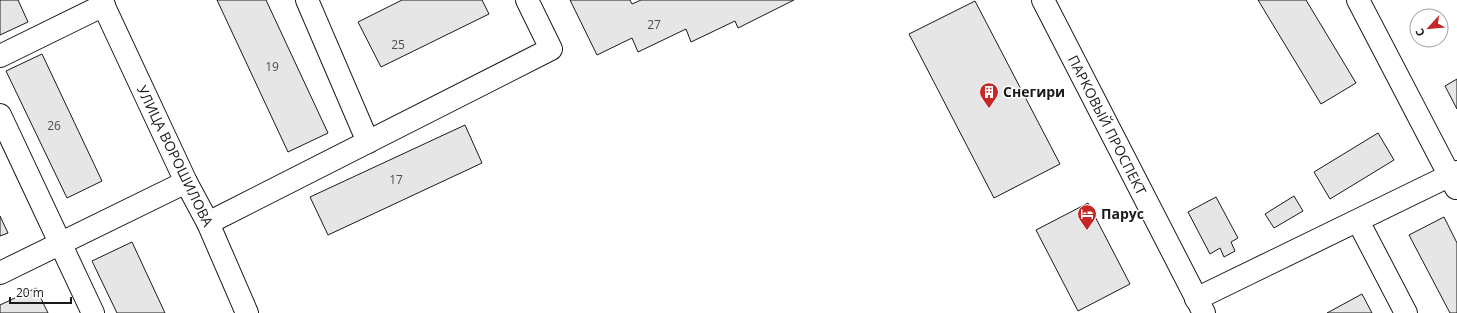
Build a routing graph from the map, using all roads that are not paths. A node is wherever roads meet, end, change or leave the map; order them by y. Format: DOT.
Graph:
graph roads {
  1 [pos="307,0"];
  2 [pos="527,0"];
  3 [pos="1043,0"];
  4 [pos="1358,0"];
  5 [pos="102,2"];
  6 [pos="0,56"];
  7 [pos="0,114"];
  8 [pos="368,142"];
  9 [pos="1455,179"];
  10 [pos="186,182"];
  11 [pos="1358,220"];
  12 [pos="208,223"];
  13 [pos="60,243"];
  14 [pos="0,273"];
  15 [pos="1200,306"];
  16 [pos="94,313"];
  17 [pos="247,313"];
  18 [pos="1406,313"];
  1 -- 8 [label="street"];
  2 -- 8 [label="street"];
  3 -- 15 [label="street, ПАРКОВЫЙ ПРОСПЕКТ"];
  4 -- 9 [label="street"];
  5 -- 6 [label="street"];
  5 -- 10 [label="street, УЛИЦА ВОРОШИЛОВА"];
  7 -- 13 [label="street"];
  8 -- 12 [label="street"];
  9 -- 11 [label="street"];
  10 -- 12 [label="street, УЛИЦА ВОРОШИЛОВА"];
  10 -- 13 [label="street"];
  11 -- 15 [label="street"];
  11 -- 18 [label="street"];
  12 -- 17 [label="street, УЛИЦА ВОРОШИЛОВА"];
  13 -- 14 [label="street"];
  13 -- 16 [label="street"];
}
